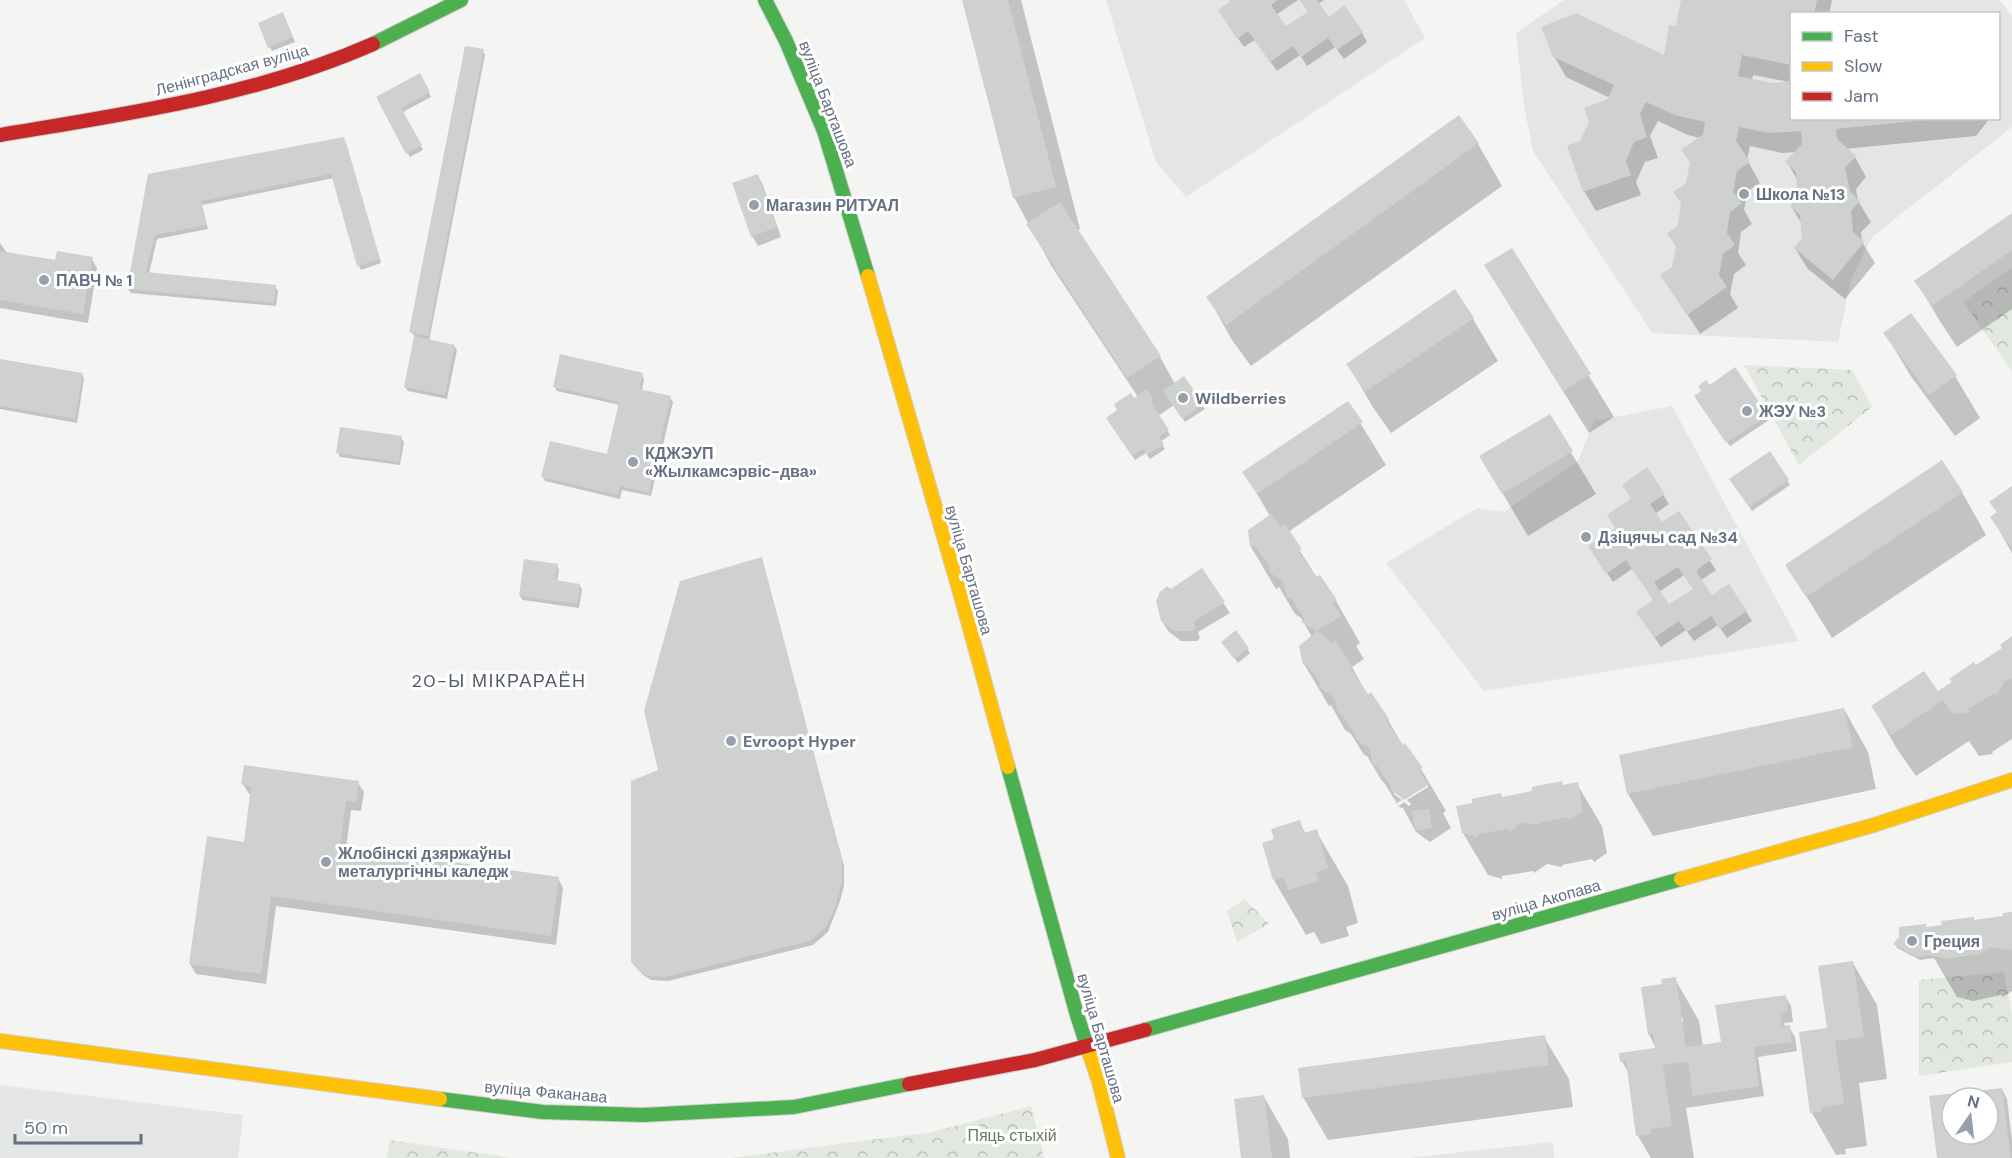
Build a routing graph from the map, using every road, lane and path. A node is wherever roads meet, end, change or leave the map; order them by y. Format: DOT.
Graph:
graph roads {
  1 [pos="461,0"];
  2 [pos="765,0"];
  3 [pos="0,135"];
  4 [pos="2012,780"];
  5 [pos="0,1041"];
  6 [pos="1087,1045"];
  7 [pos="1118,1158"];
  1 -- 3 [label="main road, Ленінградская вуліца"];
  2 -- 6 [label="main road, вуліца Барташова"];
  4 -- 6 [label="main road, вуліца Акопава"];
  5 -- 6 [label="main road, вуліца Факанава"];
  6 -- 7 [label="main road, вуліца Барташова"];
}
